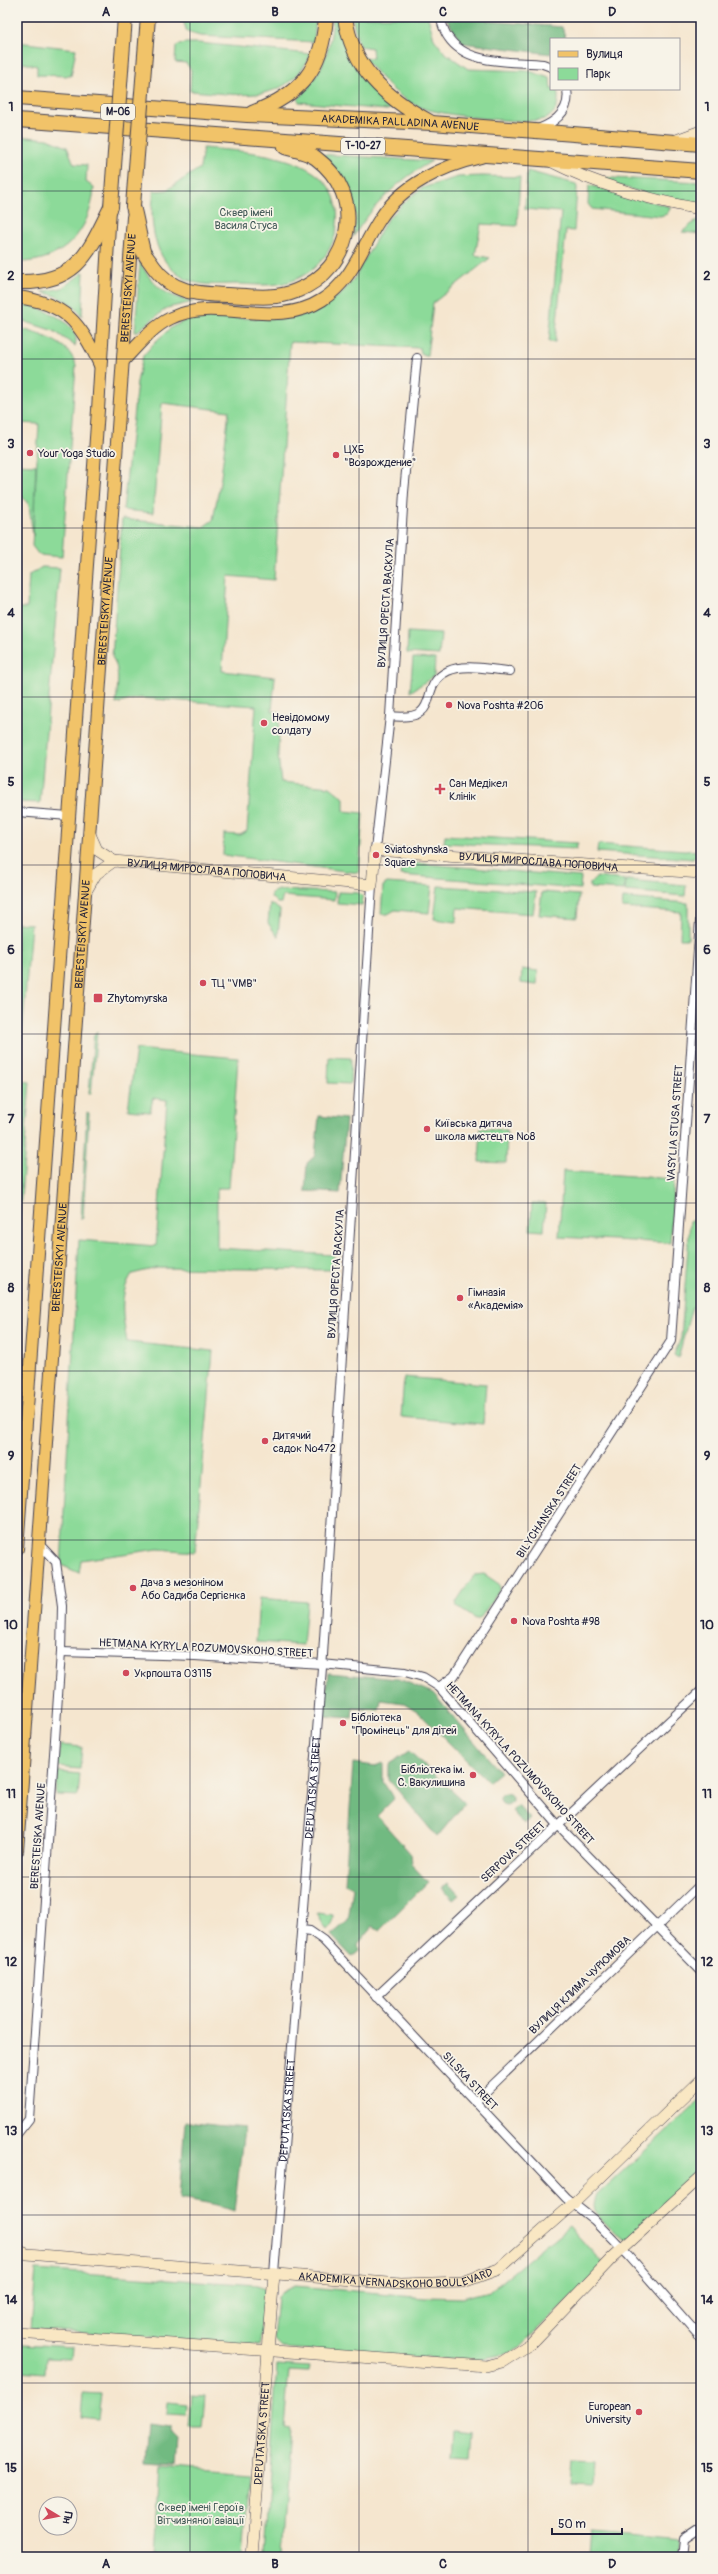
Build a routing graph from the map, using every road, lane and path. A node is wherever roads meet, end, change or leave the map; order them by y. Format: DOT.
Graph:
graph roads {
  1 [pos="124,17"];
  2 [pos="148,17"];
  3 [pos="326,17"];
  4 [pos="345,17"];
  5 [pos="440,17"];
  6 [pos="550,67"];
  7 [pos="567,90"];
  8 [pos="17,92"];
  9 [pos="17,98"];
  10 [pos="53,101"];
  11 [pos="247,115"];
  12 [pos="17,120"];
  13 [pos="432,123"];
  14 [pos="534,131"];
  15 [pos="701,131"];
  16 [pos="240,138"];
  17 [pos="670,143"];
  18 [pos="701,144"];
  19 [pos="486,155"];
  20 [pos="552,161"];
  21 [pos="701,171"];
  22 [pos="133,206"];
  23 [pos="111,207"];
  24 [pos="701,209"];
  25 [pos="17,282"];
  26 [pos="17,297"];
  27 [pos="417,358"];
  28 [pos="124,360"];
  29 [pos="101,368"];
  30 [pos="510,671"];
  31 [pos="390,716"];
  32 [pos="17,812"];
  33 [pos="69,816"];
  34 [pos="89,832"];
  35 [pos="376,850"];
  36 [pos="114,861"];
  37 [pos="701,873"];
  38 [pos="372,885"];
  39 [pos="85,892"];
  40 [pos="701,906"];
  41 [pos="672,1341"];
  42 [pos="38,1543"];
  43 [pos="17,1549"];
  44 [pos="61,1652"];
  45 [pos="322,1664"];
  46 [pos="439,1687"];
  47 [pos="701,1691"];
  48 [pos="558,1825"];
  49 [pos="17,1851"];
  50 [pos="701,1884"];
  51 [pos="658,1926"];
  52 [pos="302,1930"];
  53 [pos="701,1970"];
  54 [pos="376,1996"];
  55 [pos="701,2080"];
  56 [pos="475,2102"];
  57 [pos="17,2134"];
  58 [pos="701,2177"];
  59 [pos="574,2203"];
  60 [pos="17,2250"];
  61 [pos="623,2250"];
  62 [pos="274,2274"];
  63 [pos="17,2334"];
  64 [pos="701,2338"];
  65 [pos="267,2352"];
  66 [pos="701,2527"];
  67 [pos="252,2557"];
  68 [pos="681,2557"];
  1 -- 23 [label="highway, BERESTEISKYI AVENUE / М-06, bridge"];
  2 -- 22 [label="highway, BERESTEISKYI AVENUE / М-06, bridge"];
  3 -- 11 [label="highway"];
  4 -- 13 [label="highway"];
  5 -- 6 [label="street"];
  7 -- 14 [label="street"];
  8 -- 10 [label="highway"];
  9 -- 10 [label="highway"];
  10 -- 11 [label="highway, AKADEMIKA PALLADINA AVENUE"];
  11 -- 13 [label="highway, AKADEMIKA PALLADINA AVENUE"];
  12 -- 16 [label="highway, Т-10-27"];
  13 -- 14 [label="highway, AKADEMIKA PALLADINA AVENUE"];
  14 -- 17 [label="highway, AKADEMIKA PALLADINA AVENUE"];
  15 -- 17 [label="main road, AKADEMIKA PALLADINA AVENUE"];
  16 -- 19 [label="highway, Т-10-27"];
  16 -- 22 [label="highway"];
  17 -- 18 [label="highway, AKADEMIKA PALLADINA AVENUE"];
  19 -- 20 [label="highway"];
  19 -- 28 [label="main road"];
  20 -- 21 [label="highway"];
  20 -- 24 [label="main road"];
  22 -- 28 [label="main road, BERESTEISKYI AVENUE"];
  23 -- 25 [label="highway"];
  23 -- 29 [label="main road, BERESTEISKYI AVENUE"];
  26 -- 29 [label="main road"];
  27 -- 31 [label="street, ВУЛИЦЯ ОРЕСТА ВАСКУЛА"];
  28 -- 34 [label="main road, BERESTEISKYI AVENUE"];
  29 -- 33 [label="main road, BERESTEISKYI AVENUE"];
  30 -- 31 [label="street"];
  31 -- 35 [label="street, ВУЛИЦЯ ОРЕСТА ВАСКУЛА"];
  32 -- 33 [label="street"];
  33 -- 43 [label="main road, BERESTEISKYI AVENUE"];
  34 -- 36 [label="main road, ВУЛИЦЯ МИРОСЛАВА ПОПОВИЧА"];
  34 -- 39 [label="main road, BERESTEISKYI AVENUE"];
  35 -- 37 [label="main road, ВУЛИЦЯ МИРОСЛАВА ПОПОВИЧА"];
  35 -- 38 [label="main road"];
  36 -- 38 [label="main road, ВУЛИЦЯ МИРОСЛАВА ПОПОВИЧА"];
  36 -- 39 [label="main road, ВУЛИЦЯ МИРОСЛАВА ПОПОВИЧА"];
  38 -- 45 [label="street, ВУЛИЦЯ ОРЕСТА ВАСКУЛА"];
  39 -- 42 [label="main road, BERESTEISKYI AVENUE"];
  40 -- 41 [label="street, VASYLIA STUSA STREET"];
  41 -- 46 [label="street, BILYCHANSKA STREET"];
  42 -- 44 [label="street, BERESTEISKA AVENUE"];
  42 -- 49 [label="main road, BERESTEISKYI AVENUE"];
  44 -- 45 [label="street, HETMANA KYRYLA POZUMOVSKOHO STREET"];
  44 -- 57 [label="street, BERESTEISKA AVENUE"];
  45 -- 46 [label="street, HETMANA KYRYLA POZUMOVSKOHO STREET"];
  45 -- 52 [label="street, DEPUTATSKA STREET"];
  46 -- 48 [label="street, HETMANA KYRYLA POZUMOVSKOHO STREET"];
  47 -- 48 [label="street, SERPOVA STREET"];
  48 -- 51 [label="street, HETMANA KYRYLA POZUMOVSKOHO STREET"];
  48 -- 54 [label="street, SERPOVA STREET"];
  50 -- 51 [label="street, ВУЛИЦЯ КЛИМА ЧУРЮМОВА"];
  51 -- 53 [label="street, HETMANA KYRYLA POZUMOVSKOHO STREET"];
  51 -- 56 [label="street, ВУЛИЦЯ КЛИМА ЧУРЮМОВА"];
  52 -- 54 [label="street, SILSKA STREET"];
  52 -- 62 [label="street, DEPUTATSKA STREET"];
  54 -- 56 [label="street, SILSKA STREET"];
  55 -- 59 [label="main road, AKADEMIKA VERNADSKOHO BOULEVARD"];
  56 -- 59 [label="street, SILSKA STREET"];
  58 -- 61 [label="main road"];
  59 -- 61 [label="street, SILSKA STREET"];
  59 -- 62 [label="main road, AKADEMIKA VERNADSKOHO BOULEVARD"];
  60 -- 62 [label="main road, AKADEMIKA VERNADSKOHO BOULEVARD"];
  61 -- 64 [label="street, SILSKA STREET"];
  61 -- 65 [label="main road"];
  62 -- 65 [label="main road, DEPUTATSKA STREET"];
  63 -- 65 [label="main road"];
  65 -- 67 [label="main road, DEPUTATSKA STREET"];
  66 -- 68 [label="street"];
}
